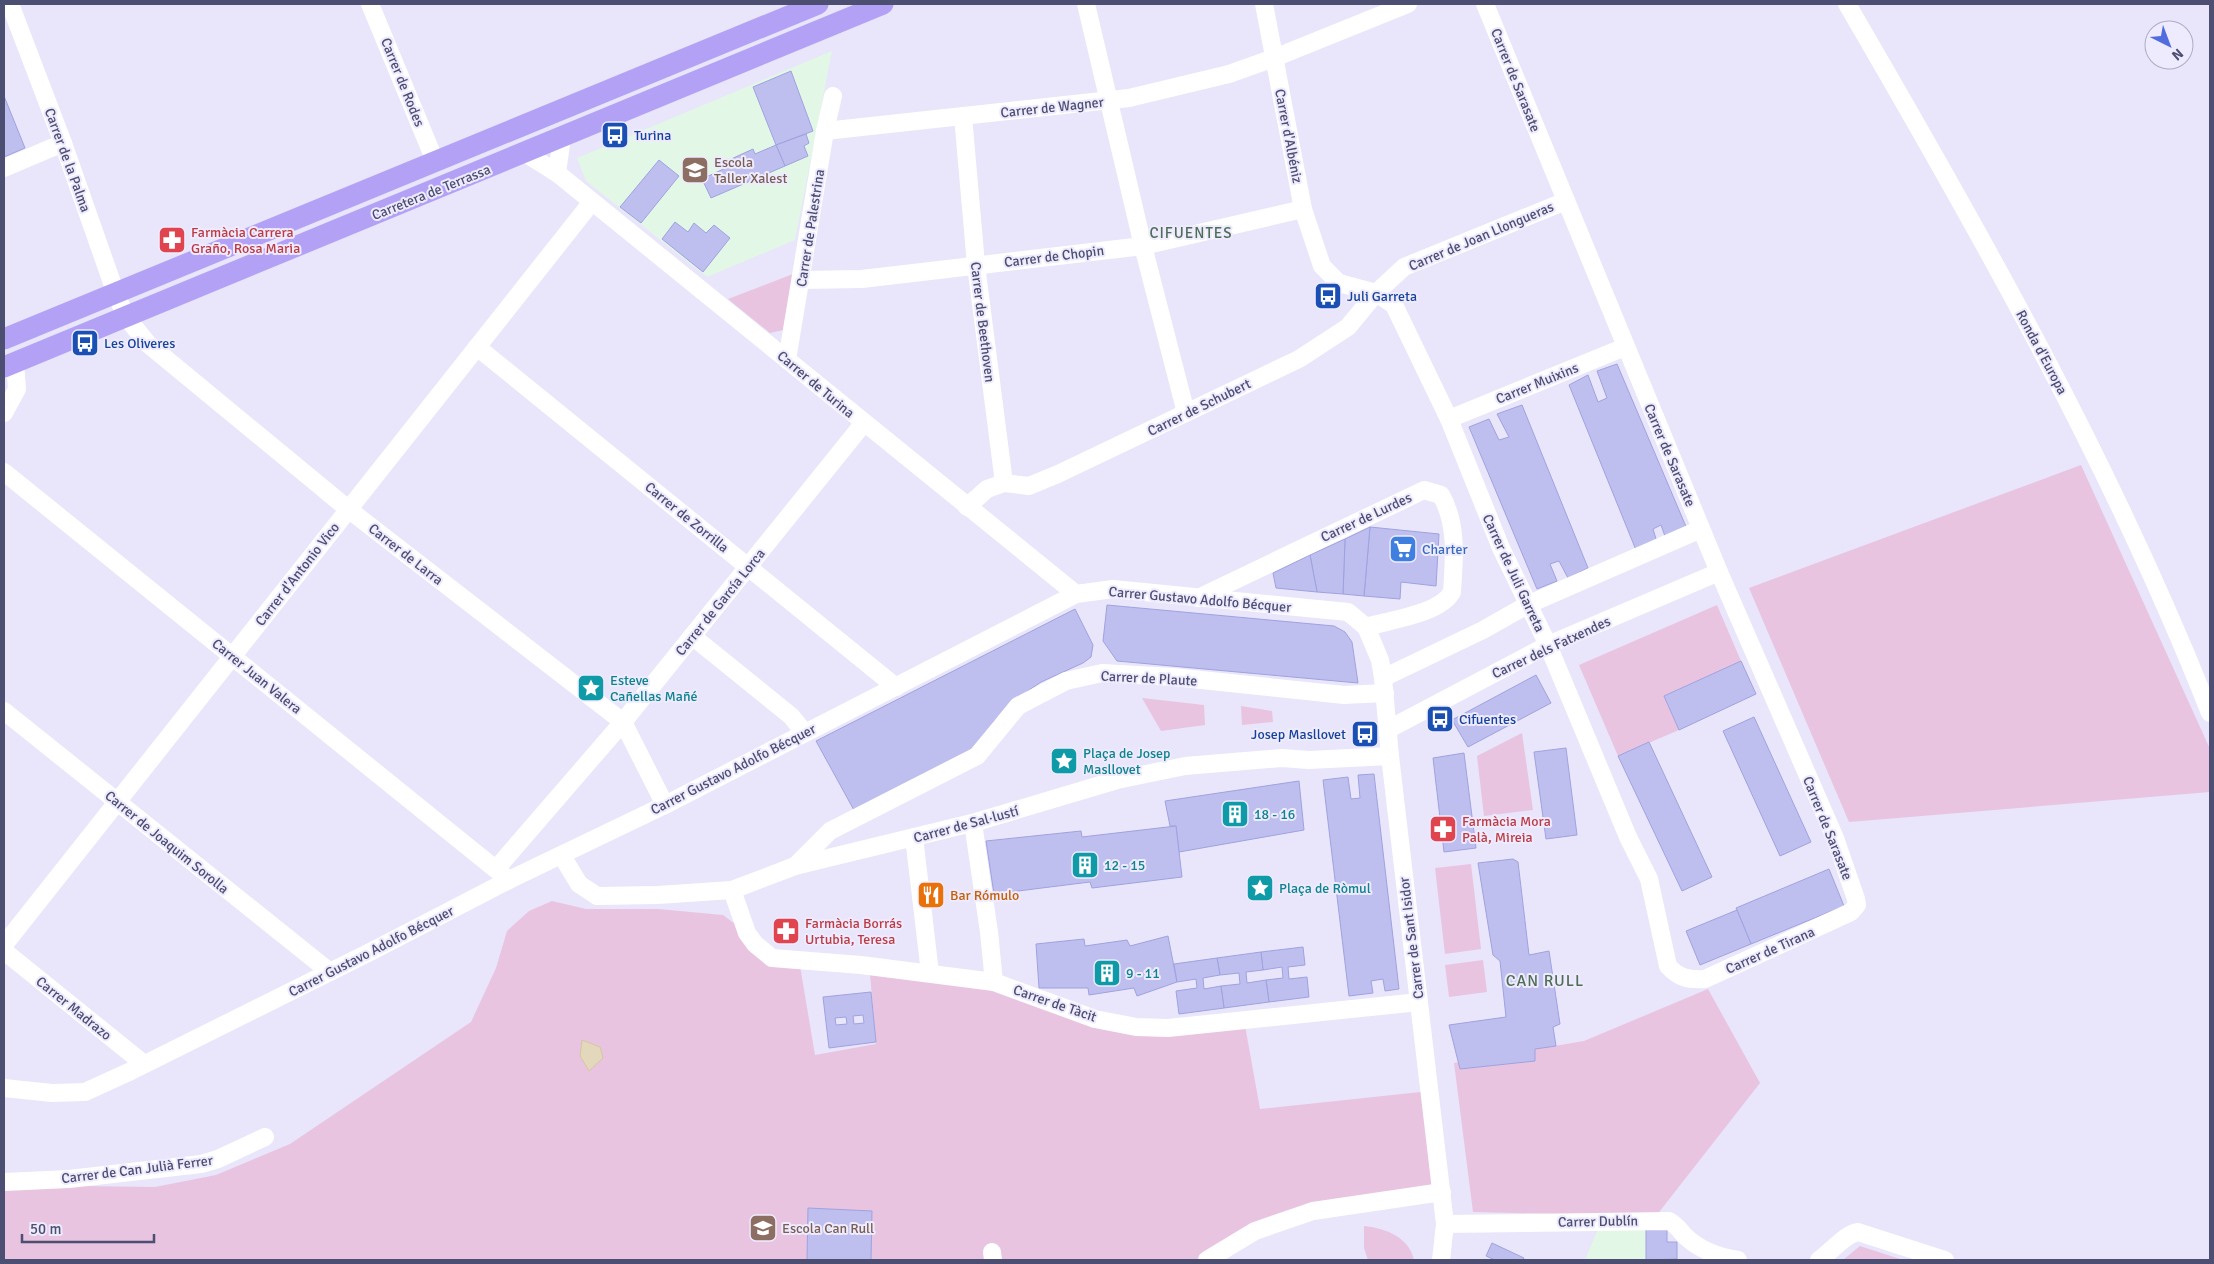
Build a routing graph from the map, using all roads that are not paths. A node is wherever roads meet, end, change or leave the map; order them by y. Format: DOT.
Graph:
graph roads {
  1 [pos="10,4"];
  2 [pos="370,4"];
  3 [pos="818,4"];
  4 [pos="883,4"];
  5 [pos="1086,4"];
  6 [pos="1264,4"];
  7 [pos="1408,4"];
  8 [pos="1485,4"];
  9 [pos="1847,4"];
  10 [pos="855,9"];
  11 [pos="1274,58"];
  12 [pos="833,96"];
  13 [pos="1108,101"];
  14 [pos="963,116"];
  15 [pos="825,131"];
  16 [pos="562,137"];
  17 [pos="63,143"];
  18 [pos="525,153"];
  19 [pos="436,161"];
  20 [pos="4,168"];
  21 [pos="556,173"];
  22 [pos="1566,201"];
  23 [pos="591,203"];
  24 [pos="1302,209"];
  25 [pos="1143,246"];
  26 [pos="976,266"];
  27 [pos="1322,266"];
  28 [pos="802,280"];
  29 [pos="1376,293"];
  30 [pos="116,294"];
  31 [pos="126,317"];
  32 [pos="4,339"];
  33 [pos="477,347"];
  34 [pos="1625,347"];
  35 [pos="787,360"];
  36 [pos="9,365"];
  37 [pos="4,413"];
  38 [pos="1186,413"];
  39 [pos="1448,419"];
  40 [pos="863,424"];
  41 [pos="4,472"];
  42 [pos="1004,483"];
  43 [pos="967,507"];
  44 [pos="348,509"];
  45 [pos="1701,529"];
  46 [pos="748,566"];
  47 [pos="1719,572"];
  48 [pos="1076,594"];
  49 [pos="1197,598"];
  50 [pos="1527,605"];
  51 [pos="1363,623"];
  52 [pos="692,636"];
  53 [pos="1548,645"];
  54 [pos="233,656"];
  55 [pos="1384,685"];
  56 [pos="896,687"];
  57 [pos="4,711"];
  58 [pos="2210,713"];
  59 [pos="623,722"];
  60 [pos="1387,730"];
  61 [pos="804,732"];
  62 [pos="1390,756"];
  63 [pos="116,801"];
  64 [pos="665,806"];
  65 [pos="973,823"];
  66 [pos="914,838"];
  67 [pos="562,856"];
  68 [pos="795,866"];
  69 [pos="503,875"];
  70 [pos="732,890"];
  71 [pos="1857,905"];
  72 [pos="4,945"];
  73 [pos="4,951"];
  74 [pos="330,972"];
  75 [pos="930,973"];
  76 [pos="1678,976"];
  77 [pos="994,982"];
  78 [pos="1419,1002"];
  79 [pos="138,1067"];
  80 [pos="4,1088"];
  81 [pos="265,1137"];
  82 [pos="4,1182"];
  83 [pos="1442,1192"];
  84 [pos="1445,1224"];
  85 [pos="1207,1260"];
  86 [pos="1441,1260"];
  87 [pos="1738,1260"];
  88 [pos="1819,1260"];
  89 [pos="1944,1260"];
  1 -- 17 [label="street, Carrer de la Palma"];
  2 -- 19 [label="street, Carrer de Rodes"];
  3 -- 19 [label="main road, Carretera de Terrassa"];
  4 -- 10 [label="main road, Carretera de Terrassa"];
  5 -- 13 [label="street"];
  6 -- 11 [label="street, Carrer d'Albéniz"];
  7 -- 11 [label="street, Carrer de Wagner"];
  8 -- 22 [label="street, Carrer de Sarasate"];
  9 -- 58 [label="street, Ronda d'Europa"];
  10 -- 16 [label="main road, Carretera de Terrassa"];
  11 -- 13 [label="street, Carrer de Wagner"];
  11 -- 24 [label="street, Carrer d'Albéniz"];
  12 -- 15 [label="street, Carrer de Palestrina"];
  13 -- 14 [label="street, Carrer de Wagner"];
  13 -- 25 [label="street"];
  14 -- 15 [label="street, Carrer de Wagner"];
  14 -- 26 [label="street, Carrer de Beethoven"];
  15 -- 28 [label="street, Carrer de Palestrina"];
  16 -- 18 [label="main road, Carretera de Terrassa"];
  16 -- 21 [label="street"];
  17 -- 20 [label="street"];
  17 -- 30 [label="street, Carrer de la Palma"];
  18 -- 21 [label="street, Carrer de Turina"];
  18 -- 31 [label="main road, Carretera de Terrassa"];
  19 -- 30 [label="main road, Carretera de Terrassa"];
  21 -- 23 [label="street, Carrer de Turina"];
  22 -- 29 [label="street, Carrer de Joan Llongueras"];
  22 -- 34 [label="street, Carrer de Sarasate"];
  23 -- 33 [label="street, Carrer d'Antonio Vico"];
  23 -- 35 [label="street, Carrer de Turina"];
  24 -- 25 [label="street, Carrer de Chopin"];
  24 -- 27 [label="street, Carrer d'Albéniz"];
  25 -- 26 [label="street, Carrer de Chopin"];
  25 -- 38 [label="street"];
  26 -- 28 [label="street, Carrer de Chopin"];
  26 -- 42 [label="street, Carrer de Beethoven"];
  27 -- 29 [label="street, Carrer de Juli Garreta"];
  28 -- 35 [label="street, Carrer de Palestrina"];
  29 -- 38 [label="street, Carrer de Schubert"];
  29 -- 39 [label="street, Carrer de Juli Garreta"];
  30 -- 31 [label="street, Carrer de la Palma"];
  30 -- 32 [label="main road, Carretera de Terrassa"];
  31 -- 36 [label="main road, Carretera de Terrassa"];
  31 -- 44 [label="street, Carrer de Larra"];
  33 -- 44 [label="street, Carrer d'Antonio Vico"];
  33 -- 46 [label="street, Carrer de Zorrilla"];
  34 -- 39 [label="street, Carrer Muixins"];
  34 -- 45 [label="street, Carrer de Sarasate"];
  35 -- 40 [label="street, Carrer de Turina"];
  36 -- 37 [label="street"];
  38 -- 42 [label="street, Carrer de Schubert"];
  39 -- 50 [label="street, Carrer de Juli Garreta"];
  40 -- 43 [label="street, Carrer de Turina"];
  40 -- 46 [label="street, Carrer de García Lorca"];
  41 -- 54 [label="street, Carrer Juan Valera"];
  42 -- 43 [label="street"];
  43 -- 48 [label="street, Carrer de Turina"];
  44 -- 54 [label="street, Carrer d'Antonio Vico"];
  44 -- 59 [label="street, Carrer de Larra"];
  45 -- 47 [label="street, Carrer de Sarasate"];
  45 -- 50 [label="street"];
  46 -- 52 [label="street, Carrer de García Lorca"];
  46 -- 56 [label="street, Carrer de Zorrilla"];
  47 -- 53 [label="street, Carrer dels Fatxendes"];
  47 -- 71 [label="street, Carrer de Sarasate"];
  48 -- 49 [label="street, Carrer Gustavo Adolfo Bécquer"];
  48 -- 56 [label="street, Carrer Gustavo Adolfo Bécquer"];
  49 -- 51 [label="street, Carrer Gustavo Adolfo Bécquer"];
  49 -- 51 [label="street, Carrer de Lurdes"];
  50 -- 53 [label="street, Carrer de Juli Garreta"];
  50 -- 55 [label="street"];
  51 -- 55 [label="street, Carrer de Sant Isidor"];
  52 -- 59 [label="street, Carrer de García Lorca"];
  52 -- 61 [label="street"];
  53 -- 60 [label="street, Carrer dels Fatxendes"];
  53 -- 76 [label="street, Carrer de Juli Garreta"];
  54 -- 63 [label="street, Carrer d'Antonio Vico"];
  54 -- 69 [label="street, Carrer Juan Valera"];
  55 -- 60 [label="street, Carrer de Sant Isidor"];
  55 -- 68 [label="street, Carrer de Plaute"];
  56 -- 61 [label="street, Carrer Gustavo Adolfo Bécquer"];
  57 -- 63 [label="street, Carrer de Joaquim Sorolla"];
  59 -- 64 [label="street, Carrer de Larra"];
  59 -- 69 [label="street, Carrer de García Lorca"];
  60 -- 62 [label="street, Carrer de Sant Isidor"];
  61 -- 64 [label="street, Carrer Gustavo Adolfo Bécquer"];
  62 -- 65 [label="street, Carrer de Sal·lustí"];
  62 -- 78 [label="street, Carrer de Sant Isidor"];
  63 -- 72 [label="street, Carrer d'Antonio Vico"];
  63 -- 74 [label="street, Carrer de Joaquim Sorolla"];
  64 -- 67 [label="street, Carrer Gustavo Adolfo Bécquer"];
  65 -- 66 [label="street, Carrer de Sal·lustí"];
  65 -- 77 [label="street"];
  66 -- 68 [label="street, Carrer de Sal·lustí"];
  66 -- 75 [label="street"];
  67 -- 69 [label="street, Carrer Gustavo Adolfo Bécquer"];
  67 -- 70 [label="street, Carrer de Sal·lustí"];
  68 -- 70 [label="street, Carrer de Sal·lustí"];
  69 -- 74 [label="street, Carrer Gustavo Adolfo Bécquer"];
  70 -- 75 [label="street, Carrer de Tàcit"];
  71 -- 76 [label="street, Carrer de Tirana"];
  73 -- 79 [label="street, Carrer Madrazo"];
  74 -- 79 [label="street, Carrer Gustavo Adolfo Bécquer"];
  75 -- 77 [label="street, Carrer de Tàcit"];
  77 -- 78 [label="street, Carrer de Tàcit"];
  78 -- 83 [label="street, Carrer de Sant Isidor"];
  79 -- 80 [label="street, Carrer Gustavo Adolfo Bécquer"];
  81 -- 82 [label="street, Carrer de Can Julià Ferrer"];
  83 -- 84 [label="street, Carrer de Sant Isidor"];
  83 -- 85 [label="street"];
  84 -- 86 [label="street, Carrer de Sant Isidor"];
  84 -- 87 [label="street, Carrer Dublín"];
  88 -- 89 [label="street"];
}
